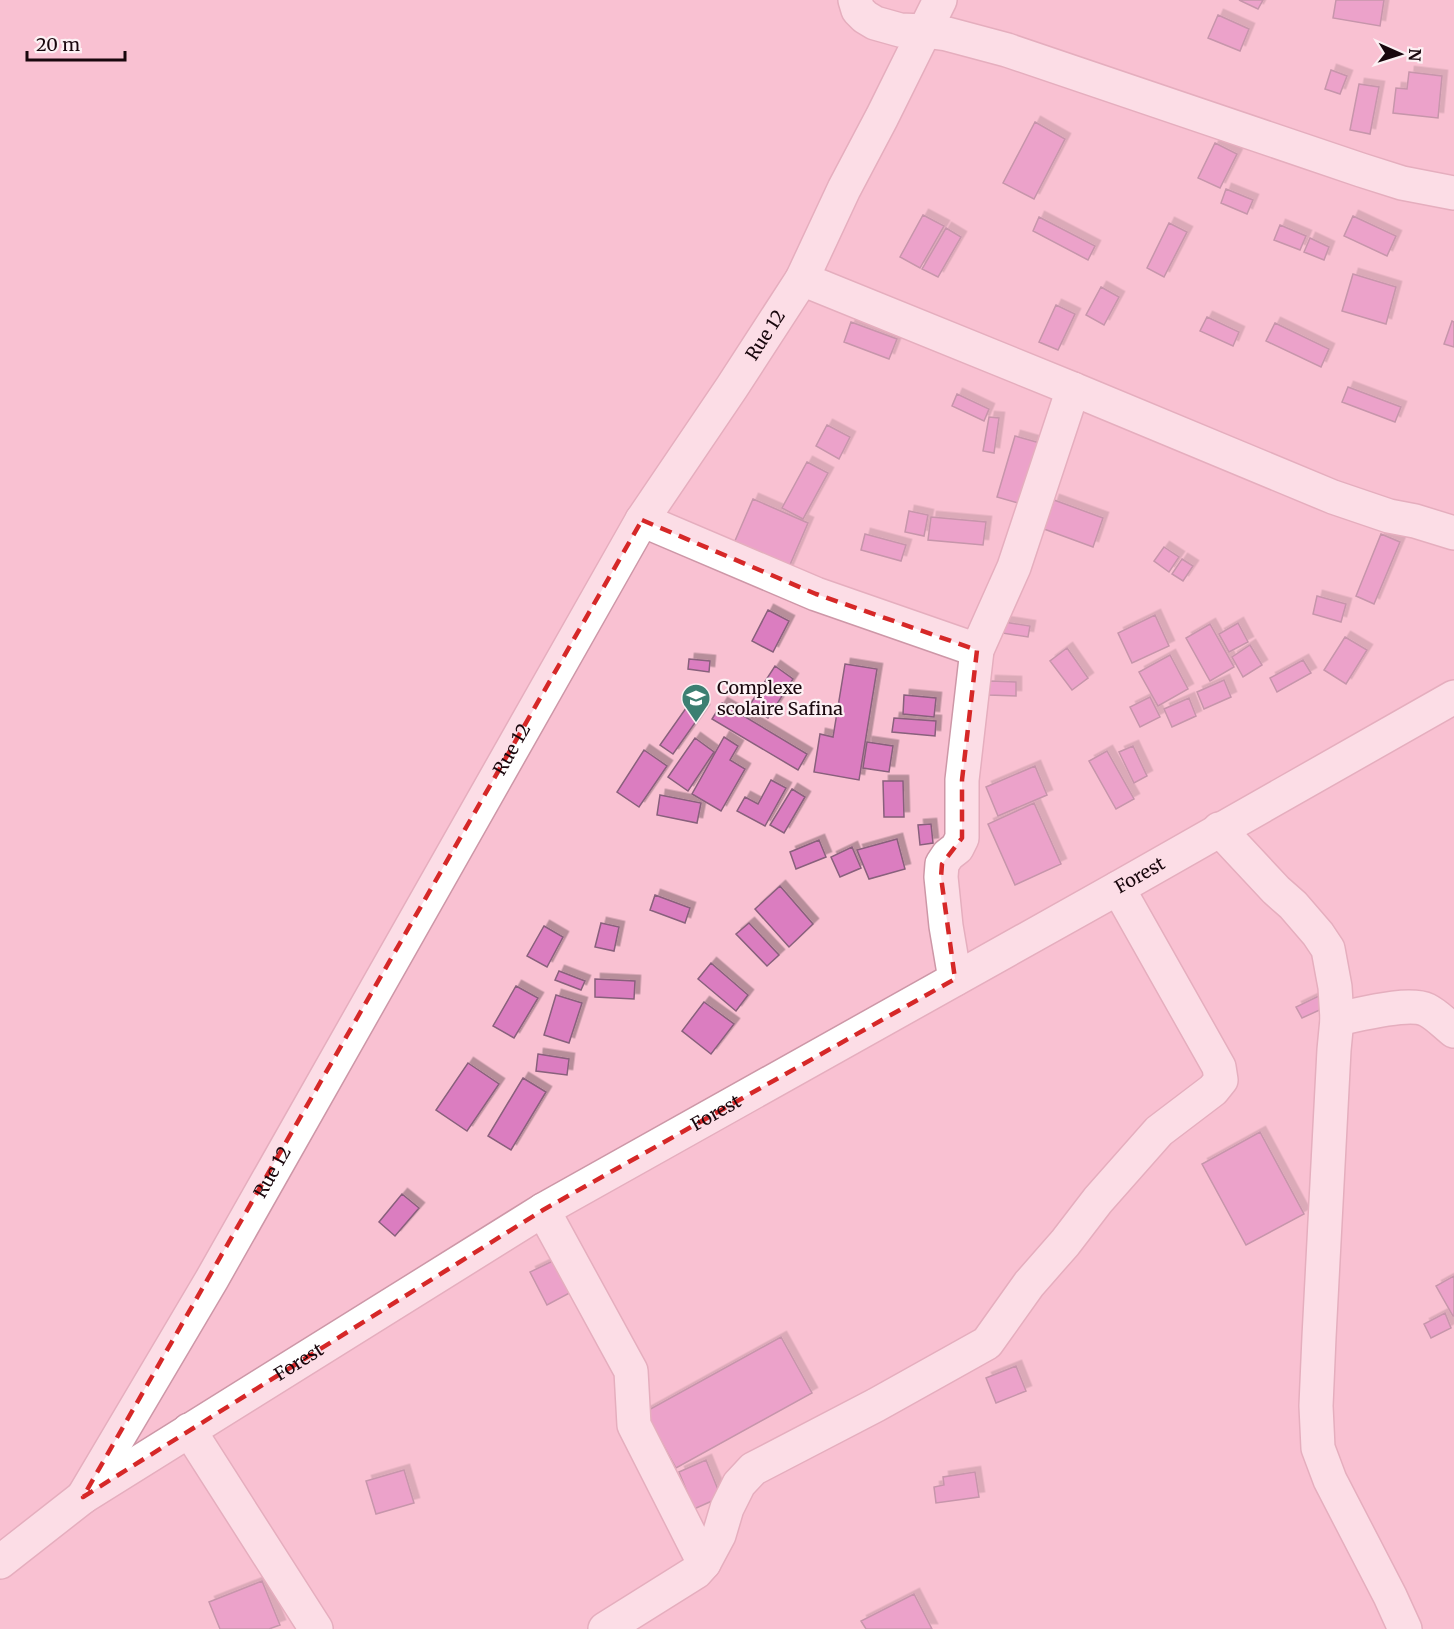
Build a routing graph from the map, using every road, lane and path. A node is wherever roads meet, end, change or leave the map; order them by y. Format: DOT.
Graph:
graph roads {
  1 [pos="855,0"];
  2 [pos="940,0"];
  3 [pos="925,31"];
  4 [pos="1454,193"];
  5 [pos="802,279"];
  6 [pos="1073,389"];
  7 [pos="642,520"];
  8 [pos="1454,533"];
  9 [pos="977,650"];
  10 [pos="1454,697"];
  11 [pos="1219,830"];
  12 [pos="1118,888"];
  13 [pos="955,979"];
  14 [pos="1337,1019"];
  15 [pos="1454,1031"];
  16 [pos="543,1210"];
  17 [pos="189,1430"];
  18 [pos="83,1497"];
  19 [pos="0,1562"];
  20 [pos="704,1563"];
  21 [pos="316,1629"];
  22 [pos="605,1629"];
  23 [pos="1404,1629"];
  1 -- 3 [label="street"];
  2 -- 3 [label="street, Rue 12"];
  3 -- 4 [label="street"];
  3 -- 5 [label="street, Rue 12"];
  5 -- 6 [label="street"];
  5 -- 7 [label="street, Rue 12"];
  6 -- 8 [label="street"];
  6 -- 9 [label="street"];
  7 -- 9 [label="street"];
  7 -- 18 [label="street, Rue 12"];
  9 -- 13 [label="street"];
  10 -- 11 [label="street, Forest"];
  11 -- 12 [label="street, Forest"];
  11 -- 14 [label="street"];
  12 -- 13 [label="street, Forest"];
  12 -- 20 [label="street"];
  13 -- 16 [label="street, Forest"];
  14 -- 15 [label="street"];
  14 -- 23 [label="street"];
  16 -- 17 [label="street, Forest"];
  16 -- 20 [label="street"];
  17 -- 18 [label="street, Forest"];
  17 -- 21 [label="street"];
  18 -- 19 [label="street, Forest"];
  20 -- 22 [label="street"];
}
